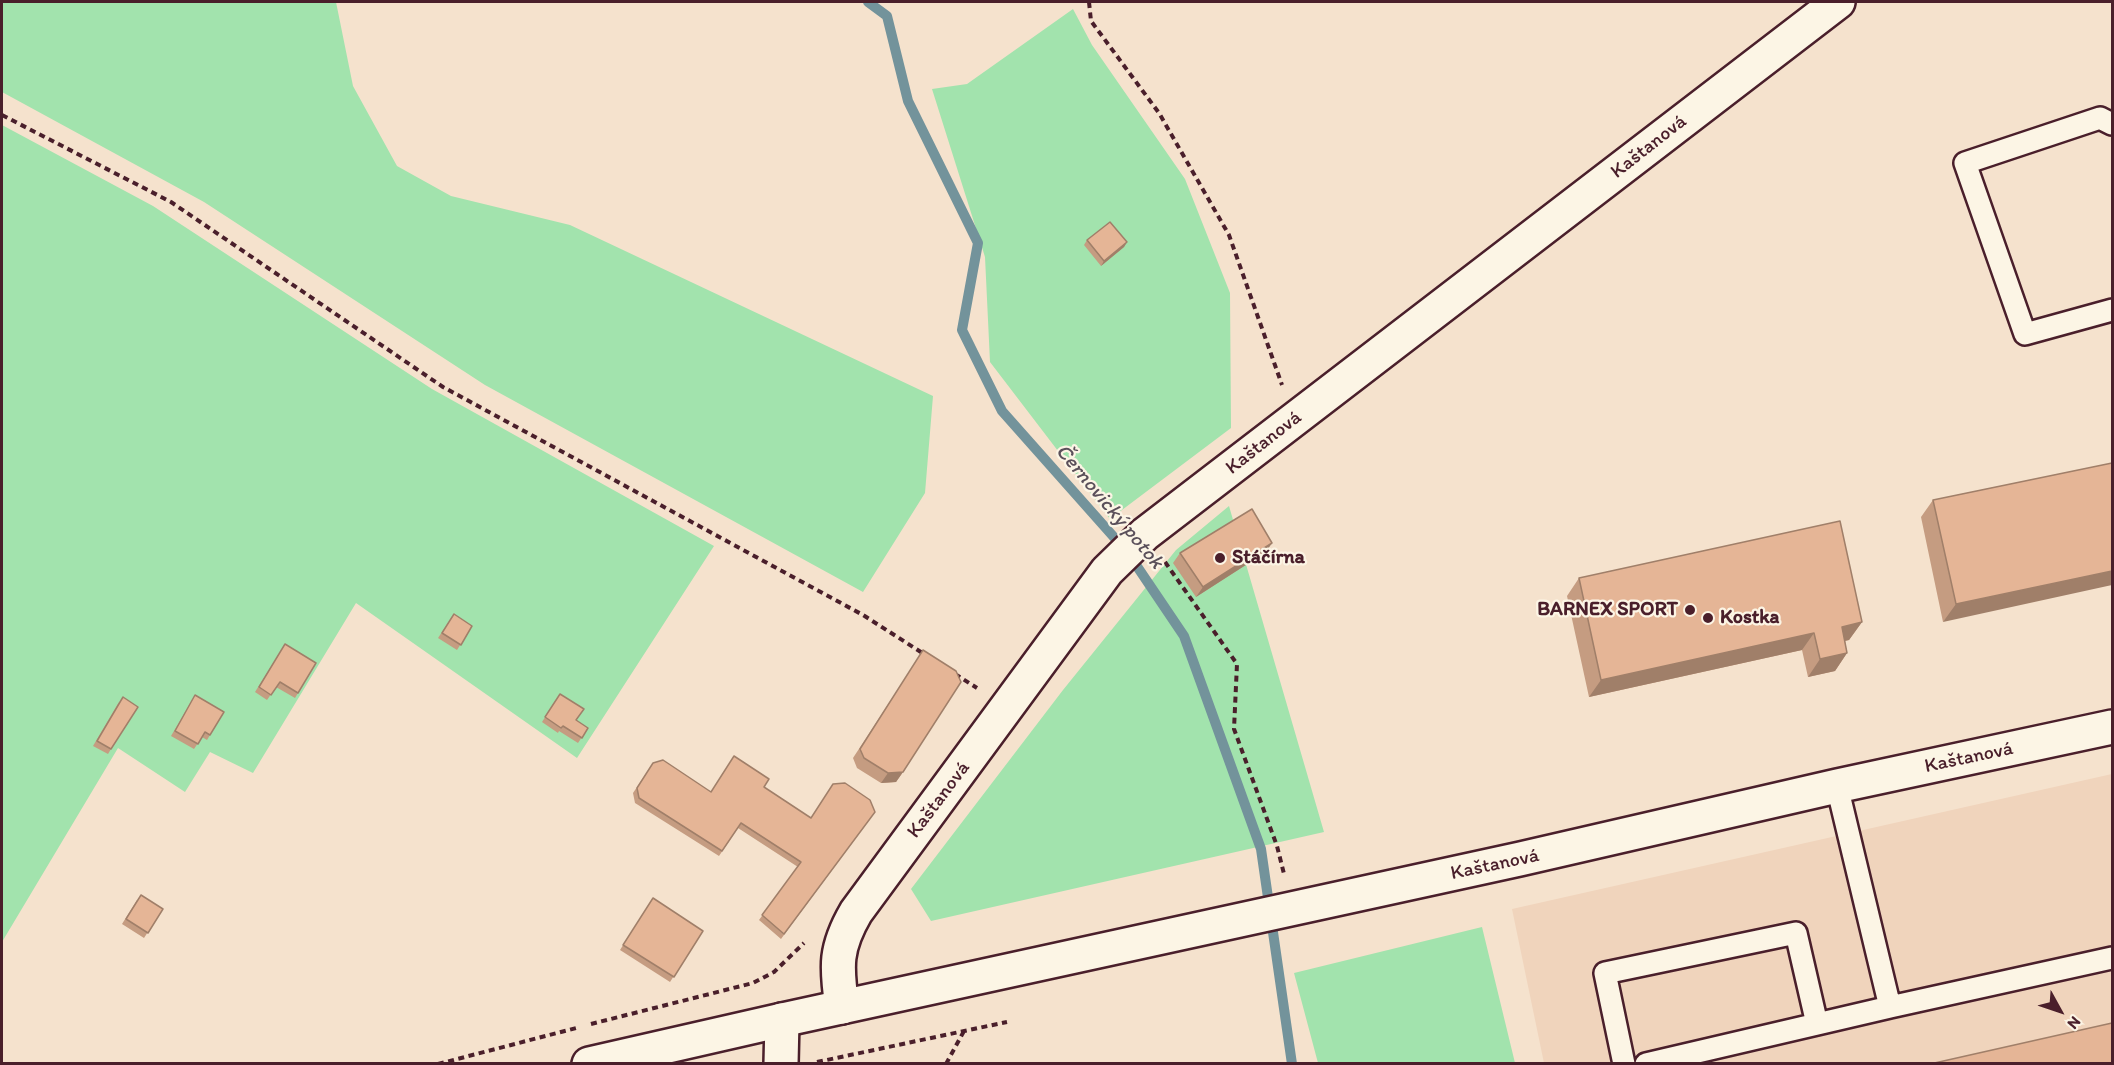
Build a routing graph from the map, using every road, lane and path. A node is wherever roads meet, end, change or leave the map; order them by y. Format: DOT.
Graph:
graph roads {
  1 [pos="1089,2"];
  2 [pos="1838,2"];
  3 [pos="2,115"];
  4 [pos="2112,124"];
  5 [pos="2112,310"];
  6 [pos="1294,420"];
  7 [pos="1145,534"];
  8 [pos="929,657"];
  9 [pos="948,670"];
  10 [pos="1006,709"];
  11 [pos="2112,727"];
  12 [pos="1837,786"];
  13 [pos="1293,909"];
  14 [pos="806,941"];
  15 [pos="2112,958"];
  16 [pos="842,1007"];
  17 [pos="1890,1007"];
  18 [pos="782,1020"];
  19 [pos="1007,1022"];
  20 [pos="1817,1024"];
  21 [pos="965,1030"];
  22 [pos="438,1064"];
  23 [pos="590,1064"];
  24 [pos="781,1064"];
  25 [pos="809,1064"];
  26 [pos="946,1064"];
  27 [pos="1624,1064"];
  28 [pos="1646,1064"];
  1 -- 6 [label="path"];
  2 -- 6 [label="main road, Kaštanová"];
  3 -- 8 [label="path"];
  4 -- 5 [label="lane"];
  6 -- 7 [label="main road, Kaštanová"];
  7 -- 10 [label="main road, Kaštanová"];
  7 -- 13 [label="path"];
  9 -- 10 [label="path"];
  10 -- 16 [label="main road, Kaštanová"];
  11 -- 12 [label="main road, Kaštanová"];
  12 -- 13 [label="main road, Kaštanová"];
  12 -- 17 [label="lane"];
  13 -- 16 [label="main road, Kaštanová"];
  14 -- 22 [label="path"];
  15 -- 17 [label="lane"];
  16 -- 18 [label="main road, Kaštanová"];
  17 -- 20 [label="lane"];
  18 -- 23 [label="main road, Kaštanová"];
  18 -- 24 [label="main road"];
  19 -- 21 [label="path"];
  20 -- 27 [label="lane"];
  20 -- 28 [label="lane"];
  21 -- 25 [label="path"];
  21 -- 26 [label="path"];
}
